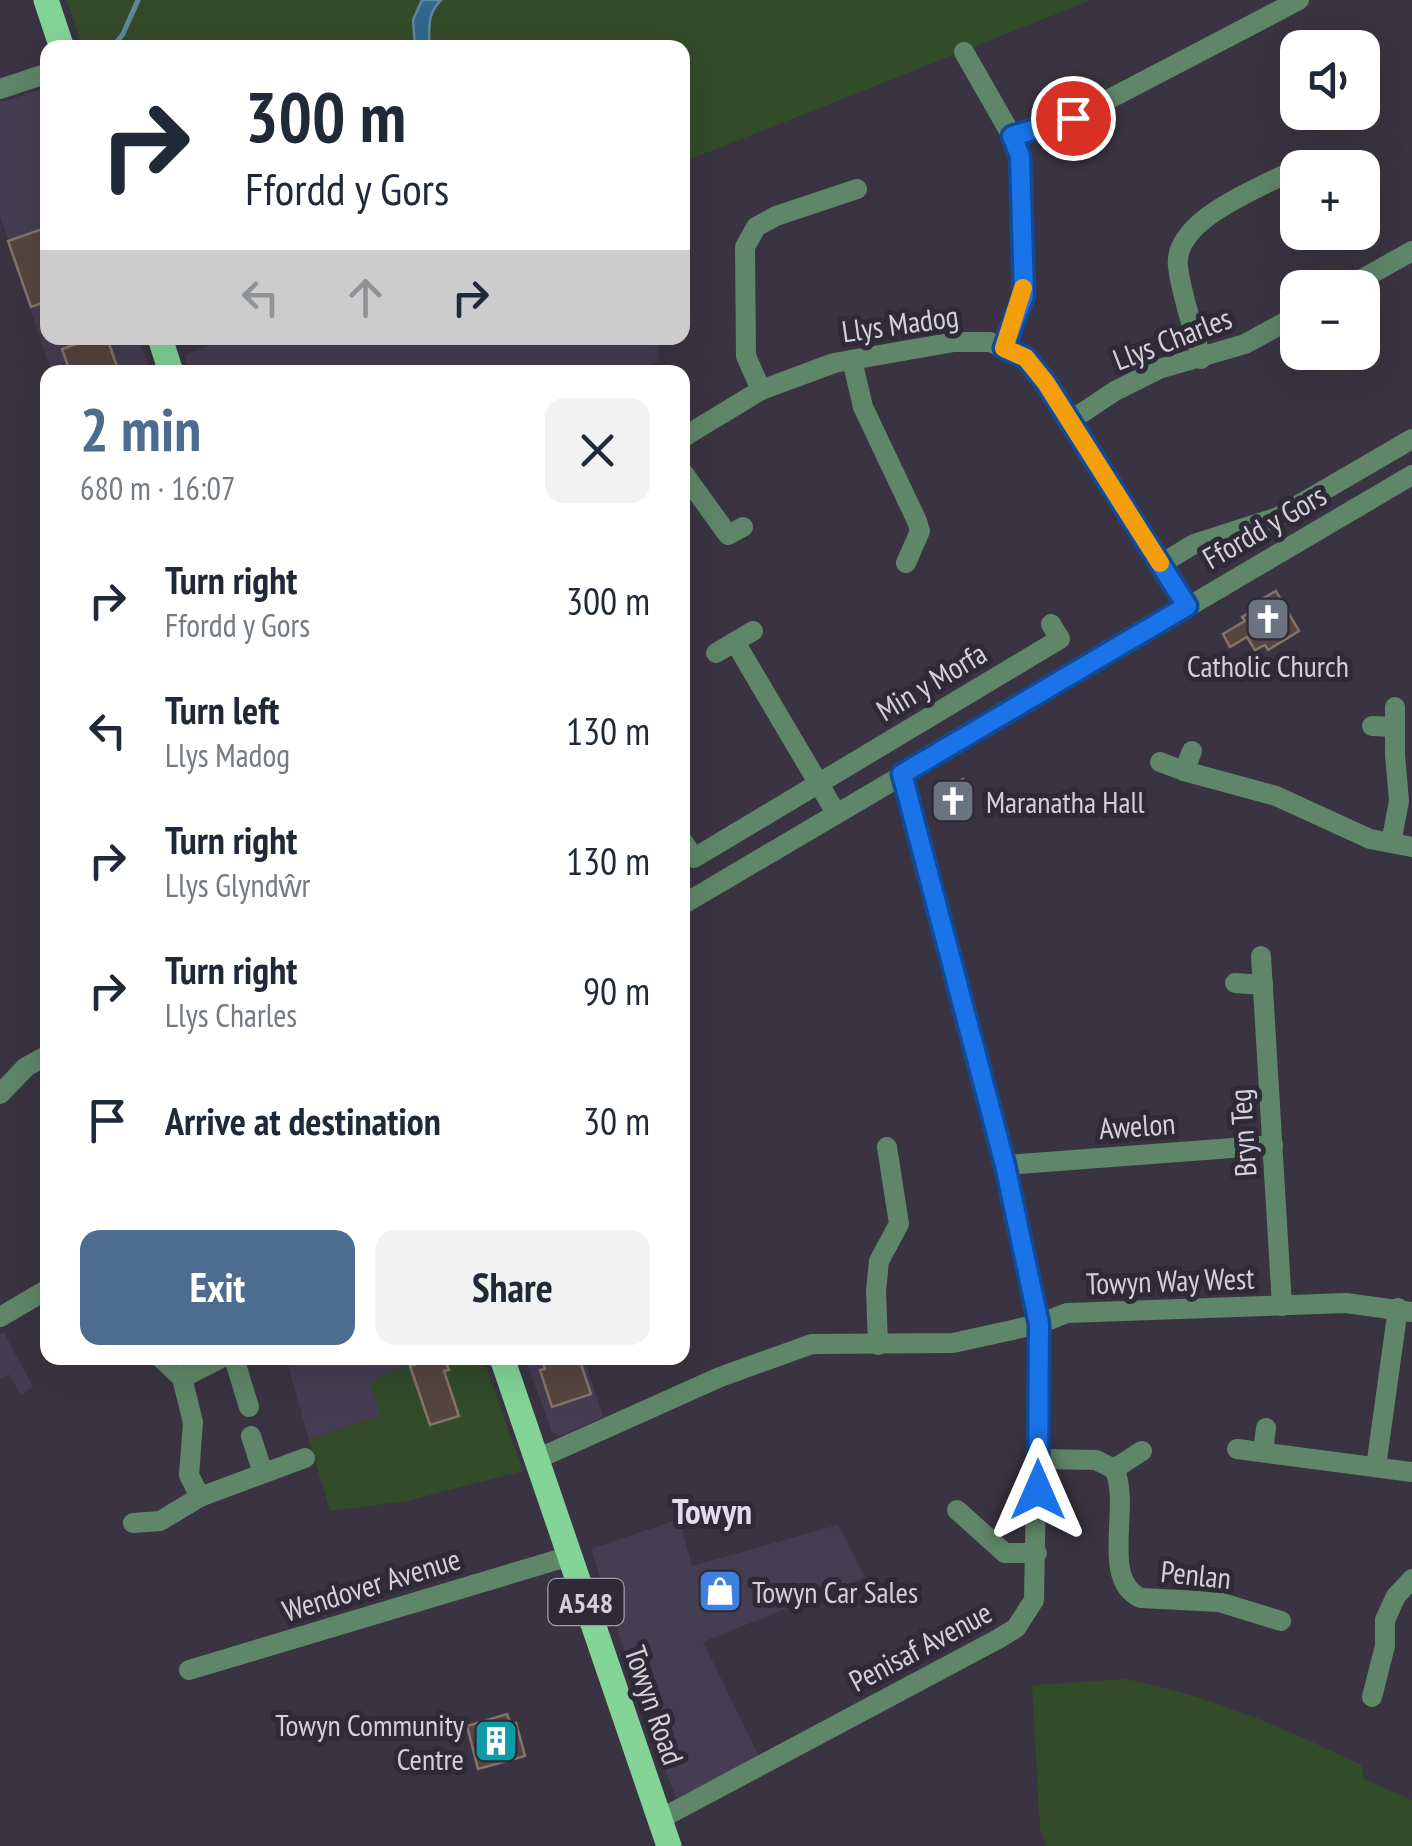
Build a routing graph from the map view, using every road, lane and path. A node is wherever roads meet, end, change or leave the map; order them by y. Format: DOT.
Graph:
graph roads {
  1 [pos="46,0"];
  2 [pos="1299,0"];
  3 [pos="59,40"];
  4 [pos="964,52"];
  5 [pos="40,75"];
  6 [pos="0,89"];
  7 [pos="1012,136"];
  8 [pos="1280,178"];
  9 [pos="857,189"];
  10 [pos="1412,251"];
  11 [pos="1378,270"];
  12 [pos="1280,325"];
  13 [pos="1004,348"];
  14 [pos="1201,359"];
  15 [pos="852,360"];
  16 [pos="761,390"];
  17 [pos="1070,421"];
  18 [pos="690,433"];
  19 [pos="1412,439"];
  20 [pos="1412,475"];
  21 [pos="690,482"];
  22 [pos="743,527"];
  23 [pos="906,563"];
  24 [pos="1160,564"];
  25 [pos="1187,606"];
  26 [pos="1051,624"];
  27 [pos="716,652"];
  28 [pos="1387,720"];
  29 [pos="1160,762"];
  30 [pos="902,774"];
  31 [pos="819,784"];
  32 [pos="836,813"];
  33 [pos="1402,845"];
  34 [pos="690,852"];
  35 [pos="690,901"];
  36 [pos="1260,956"];
  37 [pos="1235,983"];
  38 [pos="1262,985"];
  39 [pos="40,1059"];
  40 [pos="0,1094"];
  41 [pos="1273,1145"];
  42 [pos="886,1148"];
  43 [pos="1005,1165"];
  44 [pos="40,1294"];
  45 [pos="1282,1306"];
  46 [pos="1405,1310"];
  47 [pos="0,1317"];
  48 [pos="1039,1324"];
  49 [pos="878,1345"];
  50 [pos="168,1365"];
  51 [pos="208,1365"];
  52 [pos="236,1365"];
  53 [pos="504,1365"];
  54 [pos="182,1378"];
  55 [pos="249,1407"];
  56 [pos="1266,1428"];
  57 [pos="251,1436"];
  58 [pos="1237,1449"];
  59 [pos="1142,1451"];
  60 [pos="1263,1452"];
  61 [pos="305,1458"];
  62 [pos="537,1459"];
  63 [pos="1038,1459"];
  64 [pos="1376,1466"];
  65 [pos="1114,1469"];
  66 [pos="1412,1472"];
  67 [pos="264,1473"];
  68 [pos="200,1497"];
  69 [pos="957,1510"];
  70 [pos="144,1528"];
  71 [pos="1037,1552"];
  72 [pos="570,1556"];
  73 [pos="1412,1580"];
  74 [pos="1281,1621"];
  75 [pos="188,1670"];
  76 [pos="1372,1697"];
  77 [pos="660,1819"];
  78 [pos="668,1846"];
  1 -- 3 [label="main road"];
  2 -- 7 [label="street"];
  4 -- 7 [label="street"];
  5 -- 6 [label="street"];
  7 -- 13 [label="street"];
  8 -- 14 [label="street"];
  9 -- 16 [label="street"];
  10 -- 11 [label="street"];
  12 -- 14 [label="street, Llys Charles"];
  13 -- 15 [label="street, Llys Madog"];
  13 -- 17 [label="street"];
  14 -- 17 [label="street, Llys Charles"];
  15 -- 16 [label="street, Llys Madog"];
  15 -- 23 [label="street"];
  16 -- 18 [label="street, Llys Madog"];
  17 -- 24 [label="street"];
  19 -- 24 [label="street"];
  20 -- 25 [label="street, Ffordd y Gors"];
  21 -- 22 [label="street"];
  24 -- 25 [label="street"];
  25 -- 30 [label="street, Ffordd y Gors"];
  26 -- 31 [label="street, Min y Morfa"];
  27 -- 31 [label="street"];
  28 -- 33 [label="street"];
  29 -- 33 [label="street"];
  30 -- 32 [label="street, Ffordd y Gors"];
  30 -- 43 [label="street, Penisaf Avenue"];
  31 -- 32 [label="street"];
  31 -- 34 [label="street, Min y Morfa"];
  32 -- 35 [label="street, Ffordd y Gors"];
  36 -- 38 [label="street, Bryn Teg"];
  37 -- 38 [label="street"];
  38 -- 41 [label="street, Bryn Teg"];
  39 -- 40 [label="street"];
  41 -- 43 [label="street, Awelon"];
  41 -- 45 [label="street, Bryn Teg"];
  42 -- 49 [label="street"];
  43 -- 48 [label="street, Penisaf Avenue"];
  44 -- 47 [label="street"];
  45 -- 46 [label="street, Towyn Way West"];
  45 -- 48 [label="street, Towyn Way West"];
  46 -- 64 [label="street"];
  48 -- 49 [label="street, Towyn Way West"];
  48 -- 63 [label="street, Penisaf Avenue"];
  49 -- 62 [label="street, Towyn Way West"];
  50 -- 54 [label="street"];
  51 -- 54 [label="street"];
  52 -- 55 [label="street"];
  53 -- 62 [label="main road, Towyn Road / A548"];
  54 -- 68 [label="street"];
  56 -- 60 [label="street"];
  57 -- 67 [label="street"];
  58 -- 60 [label="street"];
  59 -- 65 [label="street"];
  60 -- 64 [label="street"];
  61 -- 67 [label="street"];
  62 -- 72 [label="main road, Towyn Road / A548"];
  63 -- 65 [label="street"];
  63 -- 71 [label="street, Penisaf Avenue"];
  64 -- 66 [label="street"];
  65 -- 74 [label="street, Penlan"];
  67 -- 68 [label="street"];
  68 -- 70 [label="street"];
  69 -- 71 [label="street"];
  71 -- 77 [label="street, Penisaf Avenue"];
  72 -- 75 [label="street, Wendover Avenue"];
  72 -- 77 [label="main road, Towyn Road / A548"];
  73 -- 76 [label="street"];
  77 -- 78 [label="main road, Towyn Road / A548"];
}
